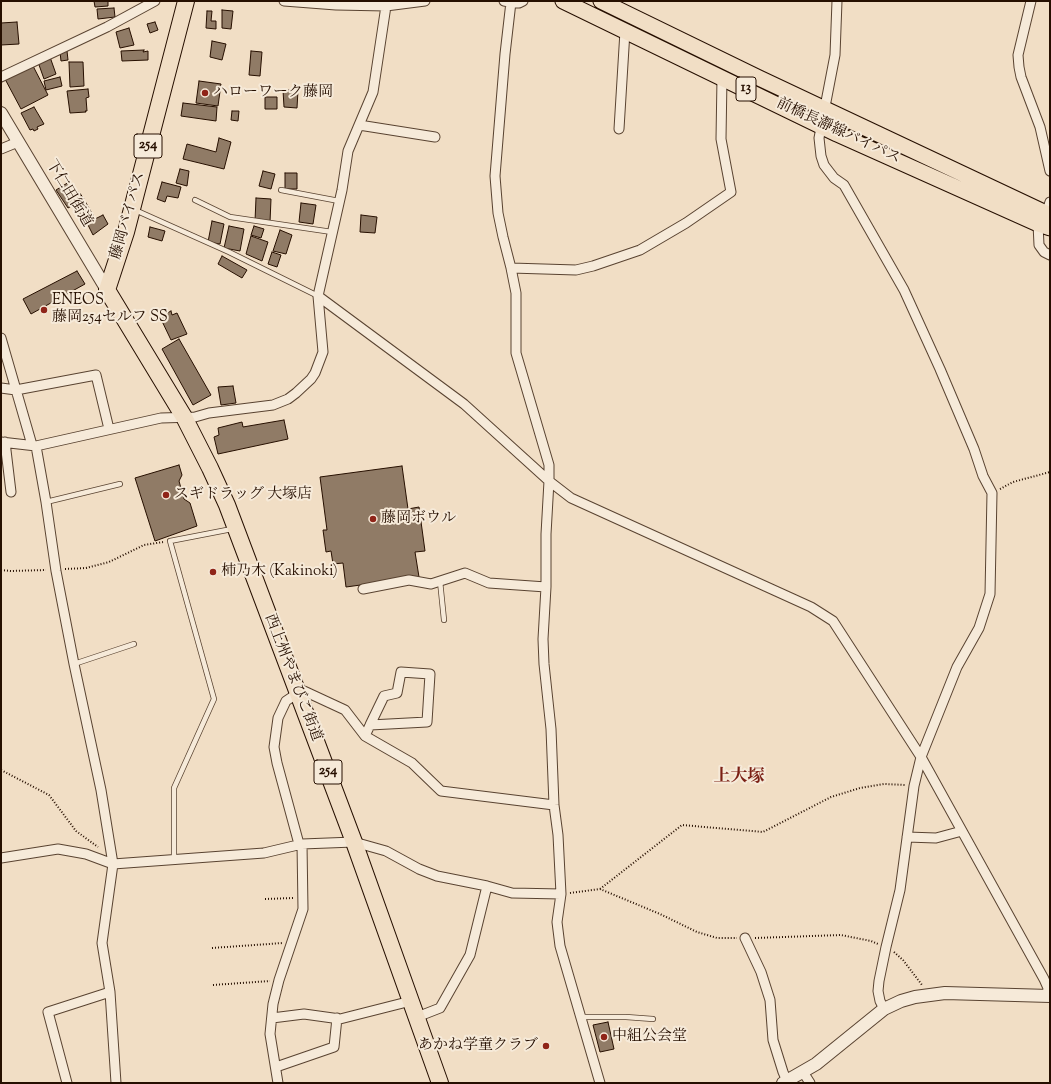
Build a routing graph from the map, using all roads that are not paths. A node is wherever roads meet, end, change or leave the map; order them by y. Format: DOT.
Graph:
graph roads {
  1 [pos="155,1"];
  2 [pos="186,1"];
  3 [pos="284,1"];
  4 [pos="425,1"];
  5 [pos="507,1"];
  6 [pos="523,1"];
  7 [pos="563,1"];
  8 [pos="601,1"];
  9 [pos="837,1"];
  10 [pos="1031,1"];
  11 [pos="336,3"];
  12 [pos="386,6"];
  13 [pos="625,31"];
  14 [pos="1,77"];
  15 [pos="722,78"];
  16 [pos="825,109"];
  17 [pos="1,113"];
  18 [pos="359,125"];
  19 [pos="822,126"];
  20 [pos="619,129"];
  21 [pos="434,137"];
  22 [pos="18,142"];
  23 [pos="1,148"];
  24 [pos="1050,171"];
  25 [pos="281,190"];
  26 [pos="194,200"];
  27 [pos="339,201"];
  28 [pos="132,208"];
  29 [pos="1047,217"];
  30 [pos="332,232"];
  31 [pos="1050,255"];
  32 [pos="511,268"];
  33 [pos="107,290"];
  34 [pos="318,296"];
  35 [pos="1,338"];
  36 [pos="1,388"];
  37 [pos="16,390"];
  38 [pos="184,417"];
  39 [pos="109,430"];
  40 [pos="3,442"];
  41 [pos="34,445"];
  42 [pos="549,481"];
  43 [pos="120,484"];
  44 [pos="11,492"];
  45 [pos="46,502"];
  46 [pos="236,528"];
  47 [pos="440,581"];
  48 [pos="546,587"];
  49 [pos="363,589"];
  50 [pos="444,620"];
  51 [pos="134,644"];
  52 [pos="74,664"];
  53 [pos="298,693"];
  54 [pos="370,725"];
  55 [pos="365,736"];
  56 [pos="921,757"];
  57 [pos="554,805"];
  58 [pos="962,831"];
  59 [pos="907,837"];
  60 [pos="354,842"];
  61 [pos="300,844"];
  62 [pos="1,858"];
  63 [pos="174,860"];
  64 [pos="113,864"];
  65 [pos="487,886"];
  66 [pos="561,894"];
  67 [pos="745,938"];
  68 [pos="110,992"];
  69 [pos="1048,996"];
  70 [pos="411,1001"];
  71 [pos="884,1009"];
  72 [pos="417,1017"];
  73 [pos="581,1017"];
  74 [pos="272,1018"];
  75 [pos="337,1018"];
  76 [pos="652,1019"];
  77 [pos="276,1068"];
  78 [pos="803,1072"];
  79 [pos="785,1082"];
  80 [pos="67,1083"];
  81 [pos="116,1083"];
  82 [pos="278,1083"];
  83 [pos="440,1083"];
  84 [pos="600,1083"];
  85 [pos="810,1083"];
  1 -- 14 [label="street"];
  2 -- 28 [label="highway, 藤岡バイパス / 254"];
  3 -- 11 [label="street"];
  4 -- 12 [label="street"];
  5 -- 6 [label="street"];
  5 -- 32 [label="street"];
  7 -- 13 [label="main road, 前橋長瀞線バイパス / 13"];
  8 -- 16 [label="main road, 前橋長瀞線バイパス / 13"];
  9 -- 16 [label="street"];
  10 -- 24 [label="street"];
  11 -- 12 [label="street"];
  12 -- 18 [label="street"];
  13 -- 15 [label="main road, 前橋長瀞線バイパス / 13"];
  13 -- 20 [label="street"];
  15 -- 19 [label="main road, 前橋長瀞線バイパス / 13"];
  15 -- 32 [label="street"];
  16 -- 19 [label="street"];
  16 -- 29 [label="main road, 前橋長瀞線バイパス / 13"];
  17 -- 22 [label="street, 下仁田街道"];
  18 -- 21 [label="street"];
  18 -- 27 [label="street"];
  19 -- 29 [label="main road, 前橋長瀞線バイパス / 13"];
  19 -- 56 [label="street"];
  22 -- 23 [label="street"];
  22 -- 33 [label="street, 下仁田街道"];
  25 -- 27 [label="lane"];
  26 -- 30 [label="lane"];
  27 -- 30 [label="street"];
  28 -- 33 [label="highway, 藤岡バイパス / 254"];
  28 -- 34 [label="lane"];
  29 -- 31 [label="street"];
  30 -- 34 [label="street"];
  32 -- 42 [label="street"];
  33 -- 38 [label="highway, 西上州やまびこ街道 / 254"];
  34 -- 38 [label="street"];
  34 -- 42 [label="street"];
  35 -- 37 [label="street"];
  36 -- 37 [label="street"];
  37 -- 39 [label="street"];
  37 -- 41 [label="street"];
  38 -- 39 [label="street"];
  38 -- 46 [label="highway, 西上州やまびこ街道 / 254"];
  39 -- 41 [label="street"];
  40 -- 41 [label="street"];
  40 -- 44 [label="street"];
  41 -- 45 [label="street"];
  42 -- 48 [label="street"];
  42 -- 56 [label="street"];
  43 -- 45 [label="lane"];
  45 -- 52 [label="street"];
  46 -- 53 [label="highway, 西上州やまびこ街道 / 254"];
  46 -- 63 [label="lane"];
  47 -- 48 [label="street"];
  47 -- 49 [label="street"];
  47 -- 50 [label="lane"];
  48 -- 57 [label="street"];
  51 -- 52 [label="lane"];
  52 -- 64 [label="street"];
  53 -- 55 [label="street"];
  53 -- 60 [label="highway, 西上州やまびこ街道 / 254"];
  53 -- 61 [label="street"];
  54 -- 54 [label="street"];
  54 -- 55 [label="street"];
  55 -- 57 [label="street"];
  56 -- 58 [label="street"];
  56 -- 59 [label="street"];
  57 -- 66 [label="street"];
  58 -- 59 [label="street"];
  58 -- 69 [label="street"];
  59 -- 71 [label="street"];
  60 -- 61 [label="street"];
  60 -- 65 [label="street"];
  60 -- 70 [label="highway, 西上州やまびこ街道 / 254"];
  61 -- 63 [label="street"];
  61 -- 74 [label="street"];
  62 -- 64 [label="street"];
  63 -- 64 [label="street"];
  64 -- 68 [label="street"];
  65 -- 66 [label="street"];
  65 -- 72 [label="street"];
  66 -- 73 [label="street"];
  67 -- 79 [label="street"];
  68 -- 80 [label="street"];
  68 -- 81 [label="street"];
  69 -- 71 [label="street"];
  70 -- 72 [label="highway, 西上州やまびこ街道 / 254"];
  70 -- 75 [label="street"];
  71 -- 78 [label="street"];
  72 -- 83 [label="highway, 西上州やまびこ街道 / 254"];
  73 -- 76 [label="lane"];
  73 -- 84 [label="street"];
  74 -- 75 [label="street"];
  74 -- 77 [label="street"];
  75 -- 77 [label="street"];
  77 -- 82 [label="street"];
  78 -- 79 [label="street"];
  78 -- 85 [label="street"];
}
